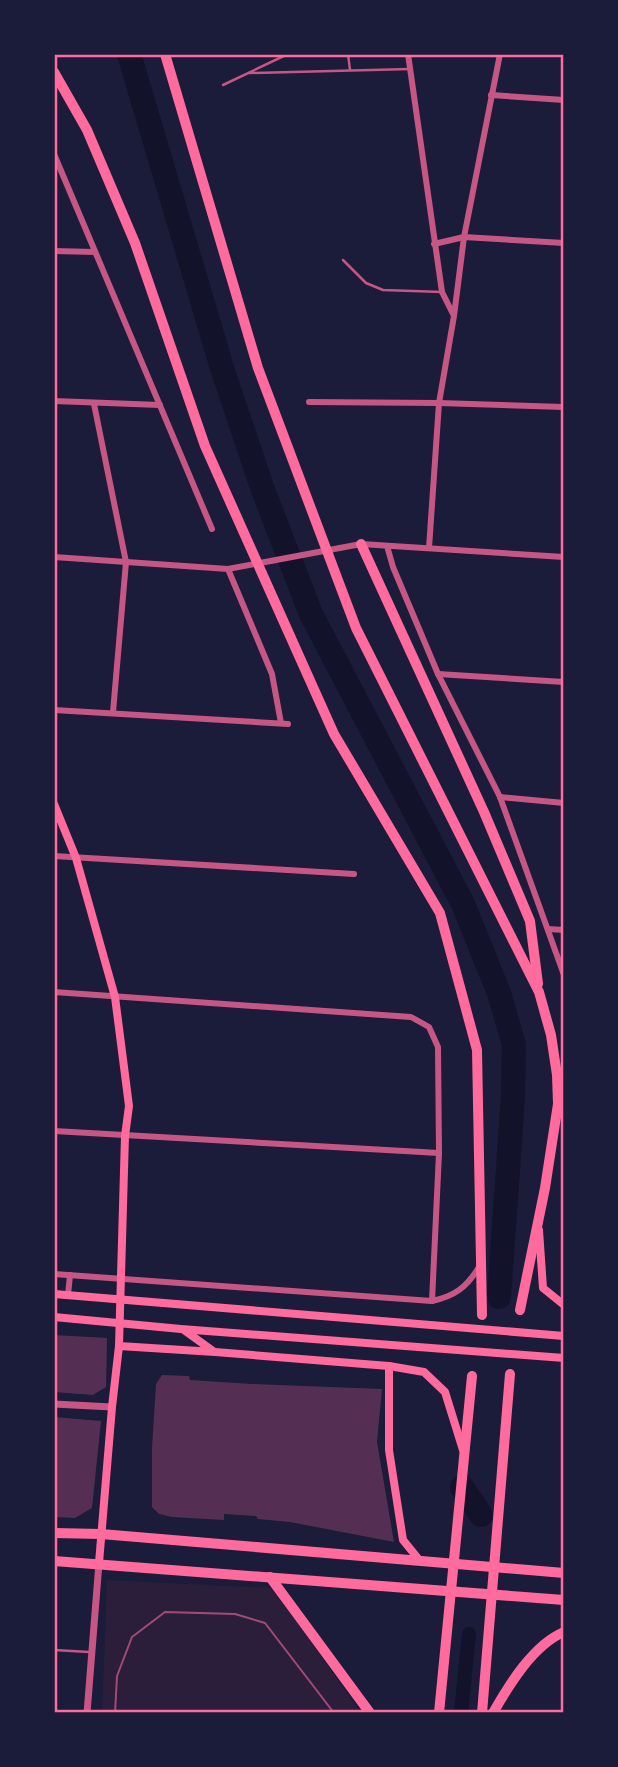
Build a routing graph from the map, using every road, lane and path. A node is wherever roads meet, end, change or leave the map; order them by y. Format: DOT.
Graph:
graph roads {
  1 [pos="165,54"];
  2 [pos="288,54"];
  3 [pos="348,54"];
  4 [pos="408,54"];
  5 [pos="500,54"];
  6 [pos="410,69"];
  7 [pos="350,70"];
  8 [pos="54,72"];
  9 [pos="249,73"];
  10 [pos="223,85"];
  11 [pos="491,95"];
  12 [pos="564,100"];
  13 [pos="54,154"];
  14 [pos="464,237"];
  15 [pos="564,243"];
  16 [pos="434,244"];
  17 [pos="54,251"];
  18 [pos="95,252"];
  19 [pos="343,260"];
  20 [pos="442,292"];
  21 [pos="454,316"];
  22 [pos="54,401"];
  23 [pos="310,402"];
  24 [pos="439,403"];
  25 [pos="94,404"];
  26 [pos="160,405"];
  27 [pos="564,407"];
  28 [pos="212,529"];
  29 [pos="356,545"];
  30 [pos="387,547"];
  31 [pos="429,548"];
  32 [pos="564,556"];
  33 [pos="54,557"];
  34 [pos="127,562"];
  35 [pos="228,569"];
  36 [pos="438,674"];
  37 [pos="564,682"];
  38 [pos="54,710"];
  39 [pos="113,712"];
  40 [pos="500,797"];
  41 [pos="564,803"];
  42 [pos="54,804"];
  43 [pos="54,856"];
  44 [pos="76,858"];
  45 [pos="354,874"];
  46 [pos="548,929"];
  47 [pos="564,930"];
  48 [pos="564,975"];
  49 [pos="54,992"];
  50 [pos="539,992"];
  51 [pos="115,997"];
  52 [pos="54,1131"];
  53 [pos="125,1136"];
  54 [pos="439,1153"];
  55 [pos="538,1226"];
  56 [pos="481,1265"];
  57 [pos="54,1274"];
  58 [pos="70,1275"];
  59 [pos="119,1279"];
  60 [pos="54,1294"];
  61 [pos="68,1295"];
  62 [pos="121,1300"];
  63 [pos="432,1301"];
  64 [pos="564,1305"];
  65 [pos="520,1310"];
  66 [pos="482,1315"];
  67 [pos="54,1317"];
  68 [pos="120,1321"];
  69 [pos="181,1329"];
  70 [pos="564,1336"];
  71 [pos="119,1346"];
  72 [pos="215,1352"];
  73 [pos="564,1358"];
  74 [pos="389,1366"];
  75 [pos="510,1374"];
  76 [pos="472,1376"];
  77 [pos="54,1404"];
  78 [pos="112,1407"];
  79 [pos="465,1455"];
  80 [pos="54,1533"];
  81 [pos="101,1534"];
  82 [pos="54,1561"];
  83 [pos="423,1561"];
  84 [pos="99,1563"];
  85 [pos="564,1573"];
  86 [pos="270,1577"];
  87 [pos="564,1600"];
  88 [pos="564,1632"];
  89 [pos="54,1650"];
  90 [pos="91,1652"];
  91 [pos="87,1713"];
  92 [pos="370,1713"];
  93 [pos="439,1713"];
  94 [pos="482,1713"];
  95 [pos="494,1713"];
  1 -- 50 [label="main road"];
  2 -- 9 [label="lane"];
  3 -- 7 [label="lane"];
  4 -- 6 [label="street"];
  5 -- 11 [label="street"];
  6 -- 7 [label="lane"];
  6 -- 16 [label="street"];
  7 -- 9 [label="lane"];
  8 -- 56 [label="main road"];
  9 -- 10 [label="lane"];
  11 -- 12 [label="street"];
  11 -- 14 [label="street"];
  13 -- 18 [label="street"];
  14 -- 15 [label="street"];
  14 -- 16 [label="street"];
  14 -- 21 [label="street"];
  16 -- 20 [label="street"];
  17 -- 18 [label="street"];
  18 -- 26 [label="street"];
  19 -- 20 [label="lane"];
  20 -- 21 [label="street"];
  21 -- 24 [label="street"];
  22 -- 25 [label="street"];
  23 -- 24 [label="street"];
  24 -- 27 [label="street"];
  24 -- 31 [label="street"];
  25 -- 26 [label="street"];
  25 -- 34 [label="street"];
  26 -- 28 [label="street"];
  29 -- 30 [label="street"];
  29 -- 35 [label="street"];
  29 -- 50 [label="main road"];
  30 -- 31 [label="street"];
  30 -- 36 [label="street"];
  31 -- 32 [label="street"];
  33 -- 34 [label="street"];
  34 -- 35 [label="street"];
  34 -- 39 [label="street"];
  35 -- 39 [label="street"];
  36 -- 37 [label="street"];
  36 -- 40 [label="street"];
  38 -- 39 [label="street"];
  40 -- 41 [label="street"];
  40 -- 46 [label="street"];
  42 -- 44 [label="main road"];
  43 -- 44 [label="street"];
  44 -- 45 [label="street"];
  44 -- 51 [label="main road"];
  46 -- 47 [label="street"];
  46 -- 48 [label="street"];
  49 -- 51 [label="street"];
  50 -- 55 [label="main road"];
  51 -- 53 [label="main road"];
  51 -- 54 [label="street"];
  52 -- 53 [label="street"];
  53 -- 54 [label="street"];
  53 -- 59 [label="main road"];
  54 -- 63 [label="street"];
  55 -- 64 [label="main road"];
  55 -- 65 [label="main road"];
  56 -- 63 [label="street"];
  56 -- 66 [label="main road"];
  57 -- 58 [label="street"];
  58 -- 59 [label="street"];
  58 -- 61 [label="street"];
  59 -- 62 [label="main road"];
  59 -- 63 [label="street"];
  60 -- 61 [label="main road"];
  61 -- 62 [label="main road"];
  62 -- 68 [label="main road"];
  62 -- 70 [label="main road"];
  67 -- 68 [label="main road"];
  68 -- 69 [label="main road"];
  68 -- 71 [label="main road"];
  69 -- 72 [label="main road"];
  69 -- 73 [label="main road"];
  71 -- 72 [label="main road"];
  71 -- 78 [label="main road"];
  72 -- 74 [label="main road"];
  74 -- 79 [label="main road"];
  74 -- 83 [label="main road"];
  75 -- 94 [label="main road"];
  76 -- 79 [label="main road"];
  77 -- 78 [label="street"];
  78 -- 81 [label="main road"];
  79 -- 93 [label="main road"];
  80 -- 81 [label="main road"];
  81 -- 83 [label="main road"];
  81 -- 84 [label="main road"];
  82 -- 84 [label="main road"];
  83 -- 85 [label="main road"];
  84 -- 86 [label="main road"];
  84 -- 90 [label="street"];
  86 -- 87 [label="main road"];
  86 -- 92 [label="main road"];
  88 -- 95 [label="main road"];
  89 -- 90 [label="lane"];
  90 -- 91 [label="street"];
}
